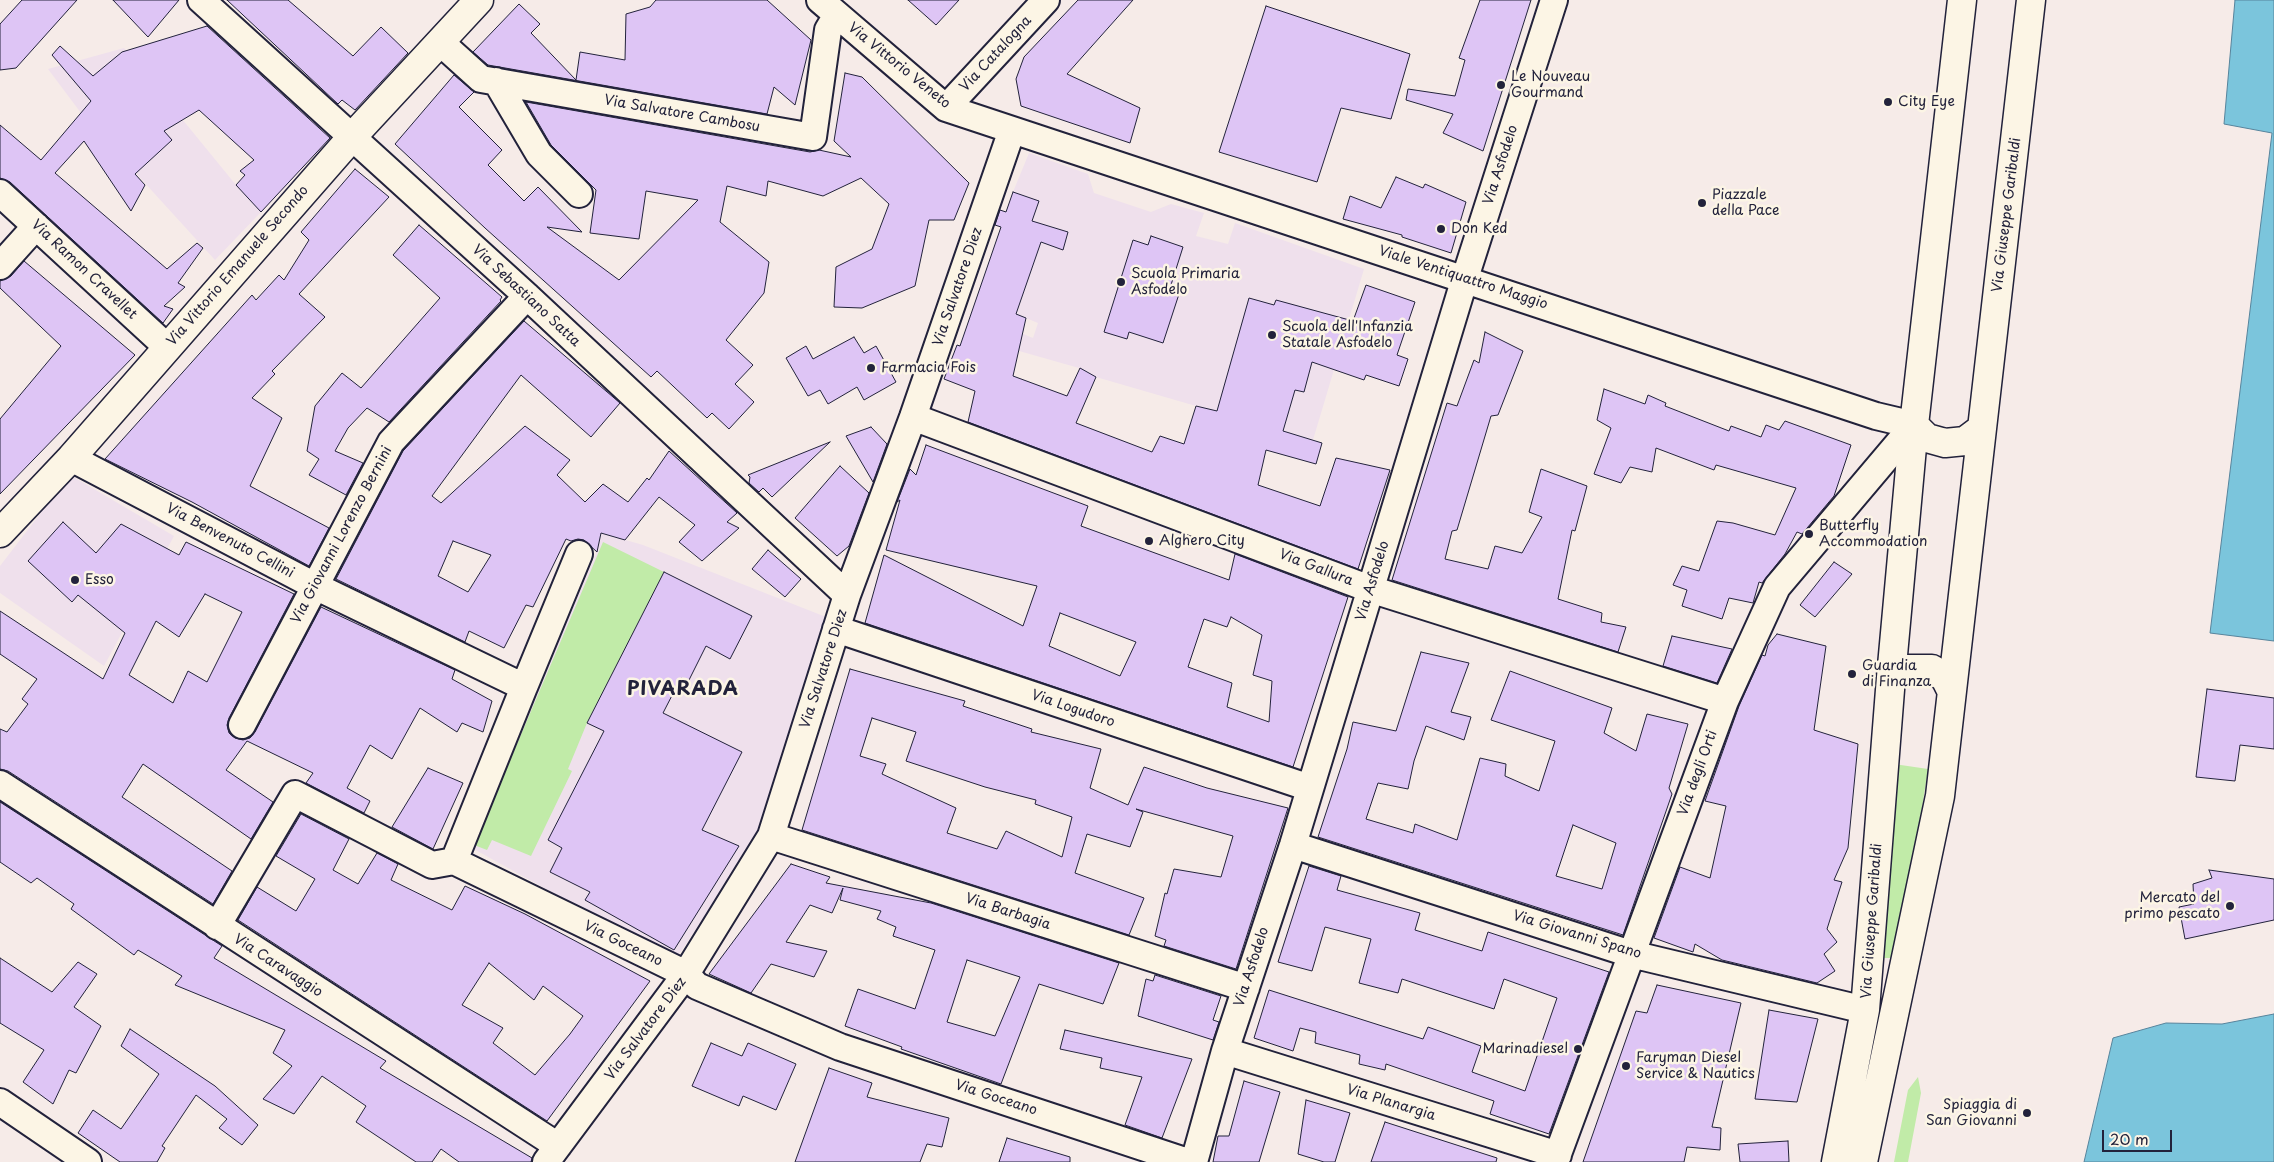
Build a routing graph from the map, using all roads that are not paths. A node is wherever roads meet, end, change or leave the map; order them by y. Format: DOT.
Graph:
graph roads {
  1 [pos="201,0"];
  2 [pos="479,0"];
  3 [pos="1046,0"];
  4 [pos="1554,0"];
  5 [pos="1962,0"];
  6 [pos="2031,0"];
  7 [pos="828,7"];
  8 [pos="440,42"];
  9 [pos="496,81"];
  10 [pos="946,108"];
  11 [pos="1012,130"];
  12 [pos="352,136"];
  13 [pos="0,193"];
  14 [pos="579,194"];
  15 [pos="36,226"];
  16 [pos="0,266"];
  17 [pos="1465,278"];
  18 [pos="527,296"];
  19 [pos="167,347"];
  20 [pos="913,417"];
  21 [pos="1914,425"];
  22 [pos="1981,429"];
  23 [pos="72,458"];
  24 [pos="0,534"];
  25 [pos="579,554"];
  26 [pos="315,586"];
  27 [pos="1370,589"];
  28 [pos="847,595"];
  29 [pos="836,629"];
  30 [pos="1895,638"];
  31 [pos="1957,639"];
  32 [pos="1891,677"];
  33 [pos="524,686"];
  34 [pos="1951,690"];
  35 [pos="1725,701"];
  36 [pos="242,724"];
  37 [pos="0,784"];
  38 [pos="1310,788"];
  39 [pos="771,836"];
  40 [pos="1293,845"];
  41 [pos="454,861"];
  42 [pos="217,926"];
  43 [pos="1631,954"];
  44 [pos="1869,955"];
  45 [pos="1904,962"];
  46 [pos="686,974"];
  47 [pos="1246,988"];
  48 [pos="1865,1010"];
  49 [pos="1225,1050"];
  50 [pos="0,1102"];
  51 [pos="552,1154"];
  52 [pos="1557,1158"];
  53 [pos="88,1162"];
  54 [pos="1188,1162"];
  55 [pos="1194,1162"];
  56 [pos="1836,1162"];
  57 [pos="1862,1162"];
  1 -- 12 [label="street, Via Sebastiano Satta"];
  2 -- 8 [label="main road, Via Vittorio Emanuele Secondo"];
  3 -- 10 [label="street, Via Catalogna"];
  4 -- 17 [label="street, Via Asfodelo"];
  5 -- 21 [label="main road, Via Giuseppe Garibaldi"];
  6 -- 22 [label="main road, Via Giuseppe Garibaldi"];
  7 -- 9 [label="street, Via Salvatore Cambosu"];
  7 -- 10 [label="street, Via Vittorio Veneto"];
  8 -- 9 [label="street, Via Salvatore Cambosu"];
  8 -- 12 [label="main road, Via Vittorio Emanuele Secondo"];
  9 -- 14 [label="street"];
  10 -- 11 [label="street, Via Vittorio Veneto"];
  11 -- 17 [label="street, Viale Ventiquattro Maggio"];
  11 -- 20 [label="street, Via Salvatore Diez"];
  12 -- 18 [label="street, Via Sebastiano Satta"];
  12 -- 19 [label="main road, Via Vittorio Emanuele Secondo"];
  13 -- 15 [label="street, Via Ramon Cravellet"];
  15 -- 16 [label="street"];
  15 -- 19 [label="street, Via Ramon Cravellet"];
  17 -- 21 [label="street, Viale Ventiquattro Maggio"];
  17 -- 27 [label="street, Via Asfodelo"];
  18 -- 26 [label="street, Via Giovanni Lorenzo Bernini"];
  18 -- 28 [label="street, Via Sebastiano Satta"];
  19 -- 23 [label="main road, Via Vittorio Emanuele Secondo"];
  20 -- 27 [label="street, Via Gallura"];
  20 -- 28 [label="street, Via Salvatore Diez"];
  21 -- 22 [label="main road"];
  21 -- 30 [label="main road, Via Giuseppe Garibaldi"];
  21 -- 35 [label="street, Via degli Orti"];
  22 -- 31 [label="main road, Via Giuseppe Garibaldi"];
  23 -- 24 [label="main road, Via Vittorio Emanuele Secondo"];
  23 -- 26 [label="street, Via Benvenuto Cellini"];
  25 -- 33 [label="street"];
  26 -- 33 [label="street, Via Benvenuto Cellini"];
  26 -- 36 [label="street, Via Giovanni Lorenzo Bernini"];
  27 -- 35 [label="street, Via Gallura"];
  27 -- 38 [label="street, Via Asfodelo"];
  28 -- 29 [label="street, Via Salvatore Diez"];
  29 -- 38 [label="street, Via Logudoro"];
  29 -- 39 [label="street, Via Salvatore Diez"];
  30 -- 31 [label="main road"];
  30 -- 32 [label="main road, Via Giuseppe Garibaldi"];
  31 -- 34 [label="main road, Via Giuseppe Garibaldi"];
  32 -- 34 [label="main road"];
  32 -- 44 [label="main road, Via Giuseppe Garibaldi"];
  33 -- 41 [label="street"];
  34 -- 45 [label="main road, Via Giuseppe Garibaldi"];
  35 -- 43 [label="street, Via degli Orti"];
  37 -- 42 [label="street, Via Caravaggio"];
  38 -- 40 [label="street, Via Asfodelo"];
  39 -- 46 [label="street, Via Salvatore Diez"];
  39 -- 47 [label="street, Via Barbagia"];
  40 -- 43 [label="street, Via Giovanni Spano"];
  40 -- 47 [label="street, Via Asfodelo"];
  41 -- 42 [label="street"];
  41 -- 46 [label="street, Via Goceano"];
  42 -- 51 [label="street, Via Caravaggio"];
  43 -- 48 [label="street, Via Giovanni Spano"];
  43 -- 52 [label="street, Via degli Orti"];
  44 -- 45 [label="main road"];
  44 -- 48 [label="main road, Via Giuseppe Garibaldi"];
  45 -- 57 [label="main road, Via Giuseppe Garibaldi"];
  46 -- 51 [label="street, Via Salvatore Diez"];
  46 -- 54 [label="street, Via Goceano"];
  47 -- 49 [label="street, Via Asfodelo"];
  48 -- 56 [label="main road, Via Giuseppe Garibaldi"];
  49 -- 52 [label="street, Via Planargia"];
  49 -- 55 [label="street, Via Asfodelo"];
  50 -- 53 [label="street"];
}
